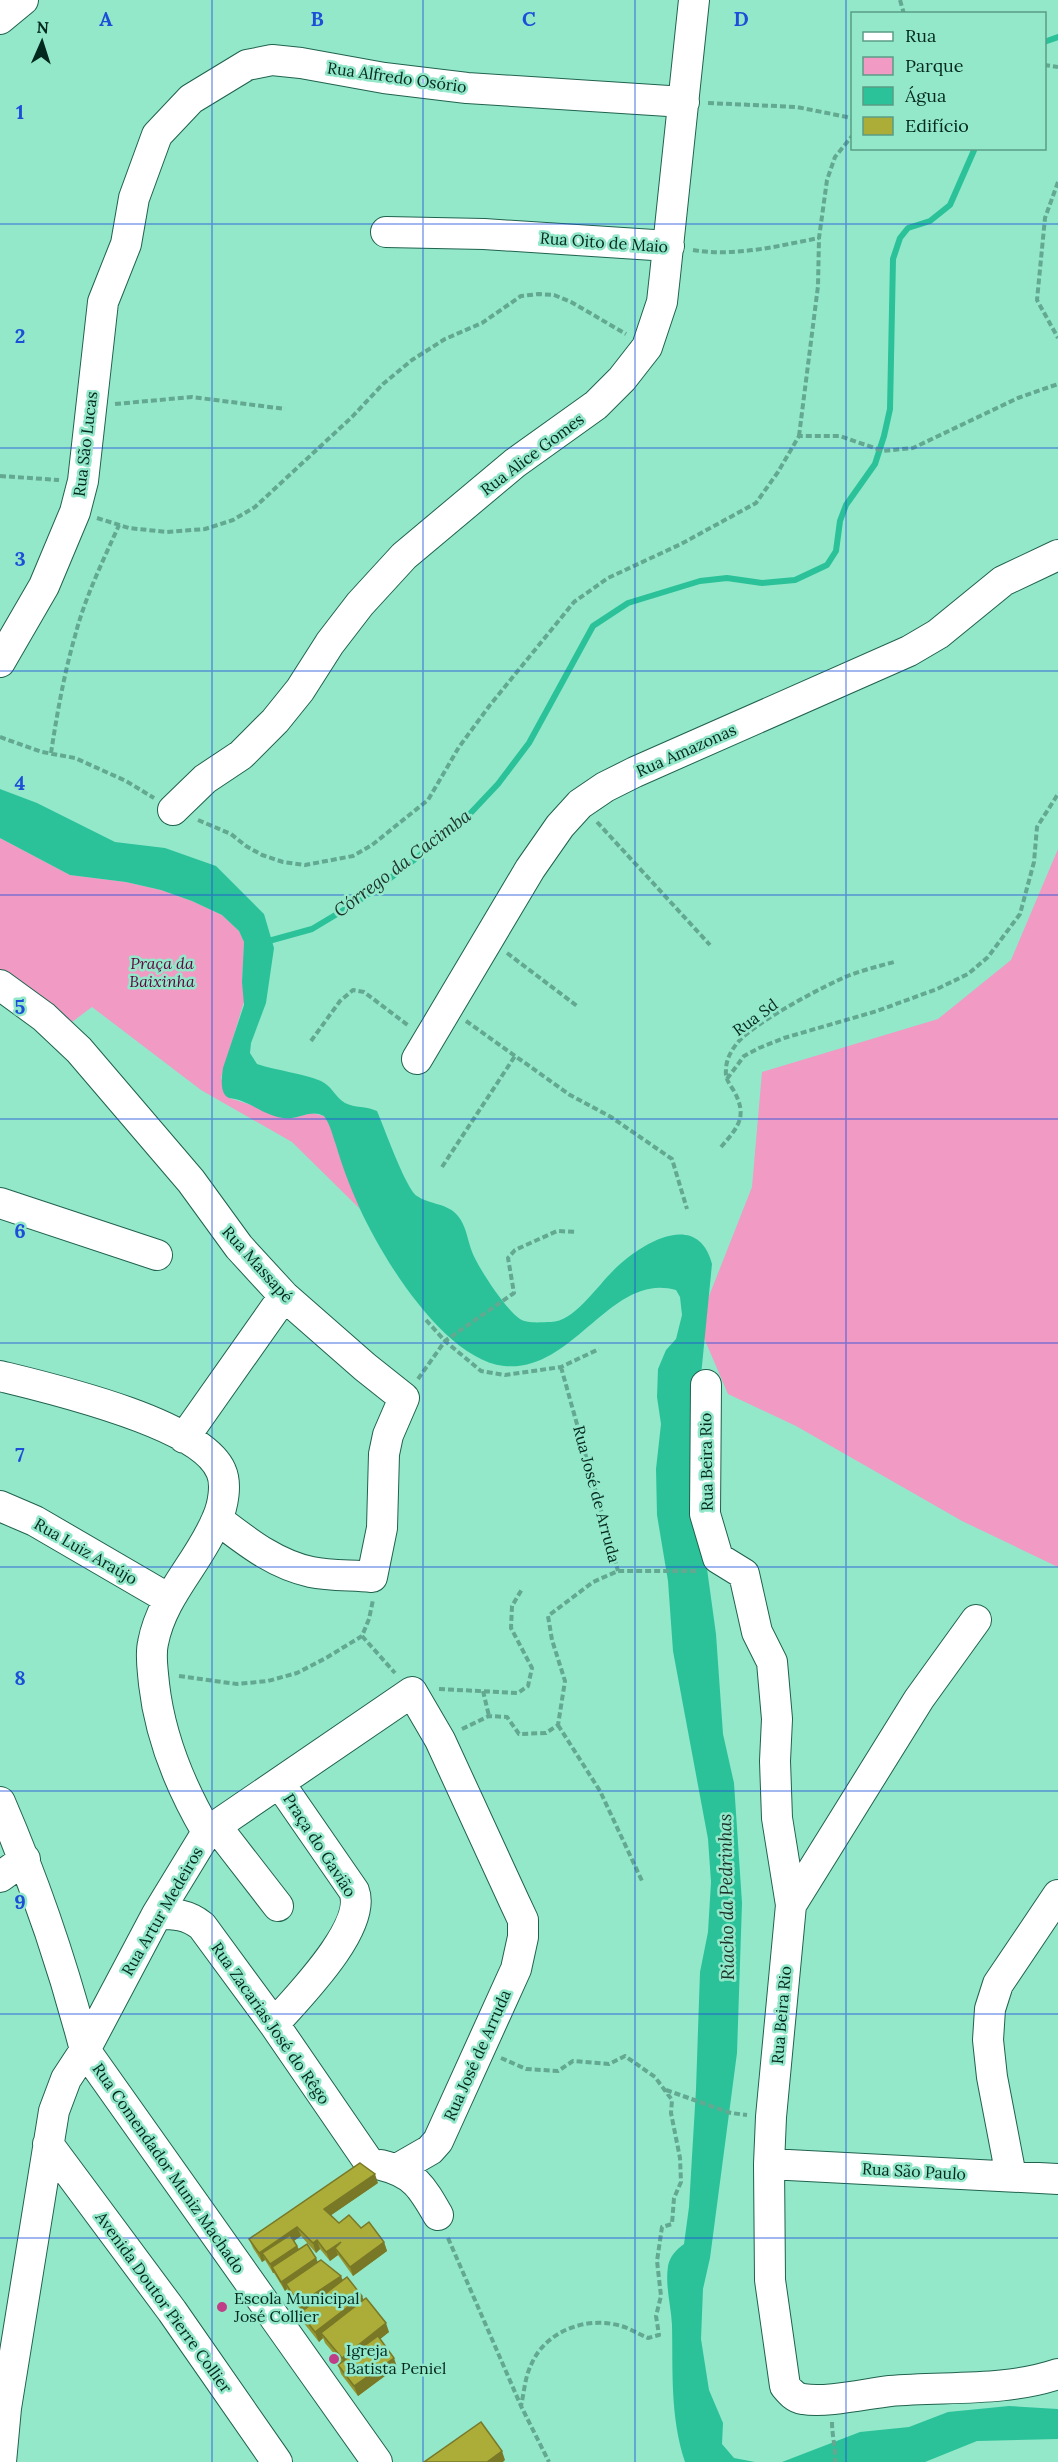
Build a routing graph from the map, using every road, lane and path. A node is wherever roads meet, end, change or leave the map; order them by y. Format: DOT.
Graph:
graph roads {
  1 [pos="23,0"];
  2 [pos="694,0"];
  3 [pos="0,19"];
  4 [pos="684,102"];
  5 [pos="851,118"];
  6 [pos="851,137"];
  7 [pos="1058,182"];
  8 [pos="386,232"];
  9 [pos="819,238"];
  10 [pos="669,246"];
  11 [pos="101,316"];
  12 [pos="1058,338"];
  13 [pos="647,347"];
  14 [pos="1058,384"];
  15 [pos="90,407"];
  16 [pos="285,409"];
  17 [pos="799,436"];
  18 [pos="0,476"];
  19 [pos="82,481"];
  20 [pos="75,512"];
  21 [pos="119,525"];
  22 [pos="1058,555"];
  23 [pos="0,662"];
  24 [pos="0,737"];
  25 [pos="51,753"];
  26 [pos="1058,794"];
  27 [pos="580,804"];
  28 [pos="173,810"];
  29 [pos="490,940"];
  30 [pos="710,945"];
  31 [pos="894,962"];
  32 [pos="0,985"];
  33 [pos="578,1006"];
  34 [pos="448,1008"];
  35 [pos="311,1041"];
  36 [pos="423,1050"];
  37 [pos="515,1056"];
  38 [pos="726,1080"];
  39 [pos="721,1147"];
  40 [pos="442,1167"];
  41 [pos="0,1203"];
  42 [pos="687,1209"];
  43 [pos="577,1232"];
  44 [pos="158,1255"];
  45 [pos="284,1296"];
  46 [pos="426,1320"];
  47 [pos="445,1341"];
  48 [pos="599,1349"];
  49 [pos="561,1367"];
  50 [pos="0,1376"];
  51 [pos="706,1385"];
  52 [pos="404,1398"];
  53 [pos="184,1438"];
  54 [pos="0,1506"];
  55 [pos="218,1519"];
  56 [pos="618,1571"];
  57 [pos="710,1571"];
  58 [pos="372,1577"];
  59 [pos="522,1589"];
  60 [pos="169,1599"];
  61 [pos="976,1620"];
  62 [pos="362,1636"];
  63 [pos="152,1668"];
  64 [pos="483,1691"];
  65 [pos="412,1692"];
  66 [pos="489,1716"];
  67 [pos="558,1725"];
  68 [pos="440,1740"];
  69 [pos="280,1784"];
  70 [pos="0,1802"];
  71 [pos="212,1829"];
  72 [pos="25,1859"];
  73 [pos="0,1877"];
  74 [pos="643,1883"];
  75 [pos="1058,1895"];
  76 [pos="791,1905"];
  77 [pos="278,1906"];
  78 [pos="157,1914"];
  79 [pos="274,2024"];
  80 [pos="85,2049"];
  81 [pos="479,2049"];
  82 [pos="665,2089"];
  83 [pos="731,2113"];
  84 [pos="48,2144"];
  85 [pos="769,2164"];
  86 [pos="397,2169"];
  87 [pos="1011,2176"];
  88 [pos="1058,2179"];
  89 [pos="438,2216"];
  90 [pos="1058,2374"];
  91 [pos="521,2406"];
  92 [pos="3,2410"];
  93 [pos="837,2444"];
  94 [pos="1,2462"];
  95 [pos="277,2462"];
  96 [pos="377,2462"];
  97 [pos="549,2462"];
  98 [pos="835,2462"];
  1 -- 3 [label="street"];
  2 -- 4 [label="street, Rua Alice Gomes"];
  4 -- 5 [label="path"];
  4 -- 10 [label="street, Rua Alice Gomes"];
  4 -- 11 [label="street, Rua Alfredo Osório"];
  6 -- 9 [label="path"];
  7 -- 12 [label="path"];
  8 -- 10 [label="street, Rua Oito de Maio"];
  9 -- 10 [label="path, Rua Oito de Maio"];
  9 -- 17 [label="path"];
  10 -- 13 [label="street, Rua Alice Gomes"];
  11 -- 15 [label="street, Rua São Lucas"];
  13 -- 21 [label="path"];
  13 -- 28 [label="street, Rua Alice Gomes"];
  14 -- 17 [label="path"];
  15 -- 16 [label="path"];
  15 -- 19 [label="street, Rua São Lucas"];
  17 -- 28 [label="path"];
  18 -- 19 [label="path"];
  19 -- 20 [label="street, Rua São Lucas"];
  20 -- 21 [label="path"];
  20 -- 23 [label="street, Rua São Lucas"];
  21 -- 25 [label="path"];
  22 -- 27 [label="street, Rua Amazonas"];
  24 -- 25 [label="path"];
  25 -- 28 [label="path"];
  26 -- 38 [label="path"];
  27 -- 29 [label="street, Rua Amazonas"];
  27 -- 30 [label="path"];
  29 -- 33 [label="path"];
  29 -- 34 [label="street, Rua Amazonas"];
  31 -- 38 [label="path, Rua Sd"];
  32 -- 45 [label="street, Rua Massapé"];
  34 -- 36 [label="street, Rua Amazonas"];
  34 -- 37 [label="path"];
  35 -- 36 [label="path"];
  37 -- 40 [label="path"];
  37 -- 42 [label="path"];
  38 -- 39 [label="path"];
  41 -- 44 [label="street"];
  43 -- 47 [label="path"];
  45 -- 52 [label="street, Rua Massapé"];
  45 -- 53 [label="street"];
  46 -- 47 [label="path"];
  47 -- 49 [label="path"];
  47 -- 52 [label="path"];
  48 -- 49 [label="path"];
  49 -- 56 [label="path, Rua José de Arruda"];
  50 -- 53 [label="street, Rua Artur Medeiros"];
  51 -- 76 [label="street, Rua Beira Rio"];
  52 -- 58 [label="street"];
  53 -- 55 [label="street, Rua Artur Medeiros"];
  54 -- 60 [label="street, Rua Luiz Araújo"];
  55 -- 58 [label="street"];
  55 -- 60 [label="street, Rua Artur Medeiros"];
  56 -- 57 [label="path"];
  56 -- 67 [label="path, Rua José de Arruda"];
  58 -- 62 [label="path"];
  59 -- 64 [label="path"];
  60 -- 63 [label="street, Rua Artur Medeiros"];
  61 -- 76 [label="street"];
  62 -- 63 [label="path"];
  62 -- 65 [label="path"];
  63 -- 71 [label="street, Rua Artur Medeiros"];
  64 -- 65 [label="path"];
  64 -- 66 [label="path"];
  65 -- 68 [label="street, Rua José de Arruda"];
  65 -- 69 [label="street"];
  66 -- 67 [label="path"];
  66 -- 68 [label="path"];
  67 -- 74 [label="path"];
  68 -- 81 [label="street, Rua José de Arruda"];
  69 -- 71 [label="street"];
  69 -- 79 [label="street, Praça do Gavião"];
  70 -- 72 [label="street"];
  71 -- 77 [label="street"];
  71 -- 78 [label="street, Rua Artur Medeiros"];
  72 -- 73 [label="street"];
  72 -- 80 [label="street"];
  75 -- 87 [label="street"];
  76 -- 85 [label="street, Rua Beira Rio"];
  78 -- 79 [label="street, Rua Zacarias José do Rêgo"];
  78 -- 80 [label="street, Rua Artur Medeiros"];
  79 -- 86 [label="street, Rua Zacarias José do Rêgo"];
  80 -- 84 [label="street, Rua Artur Medeiros"];
  80 -- 96 [label="street, Rua Comendador Muniz Machado"];
  81 -- 82 [label="path"];
  81 -- 86 [label="street, Rua José de Arruda"];
  82 -- 83 [label="path"];
  82 -- 91 [label="path"];
  84 -- 92 [label="street, Rua Artur Medeiros"];
  84 -- 95 [label="street, Avenida Doutor Pierre Collier"];
  85 -- 87 [label="street, Rua São Paulo"];
  85 -- 90 [label="street, Rua Beira Rio"];
  86 -- 89 [label="street"];
  87 -- 88 [label="street, Rua São Paulo"];
  89 -- 91 [label="path"];
  91 -- 97 [label="path"];
  92 -- 94 [label="street, Rua Artur Medeiros"];
  93 -- 98 [label="path"];
}
